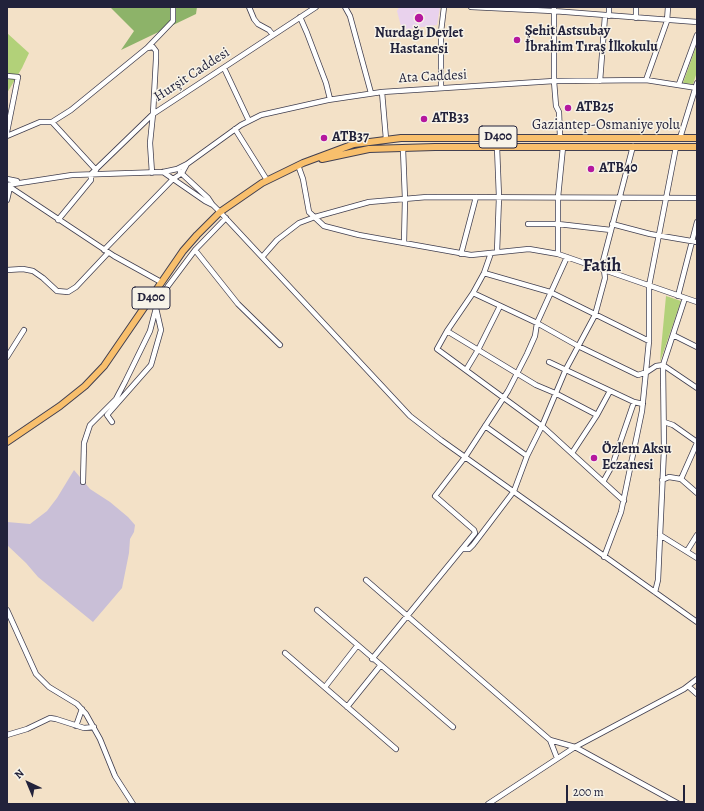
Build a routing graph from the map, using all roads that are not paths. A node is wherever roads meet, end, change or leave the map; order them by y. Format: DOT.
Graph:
graph roads {
  1 [pos="173,7"];
  2 [pos="249,7"];
  3 [pos="316,7"];
  4 [pos="344,7"];
  5 [pos="444,7"];
  6 [pos="471,7"];
  7 [pos="609,7"];
  8 [pos="636,7"];
  9 [pos="668,7"];
  10 [pos="553,9"];
  11 [pos="607,16"];
  12 [pos="300,17"];
  13 [pos="636,18"];
  14 [pos="667,21"];
  15 [pos="697,22"];
  16 [pos="273,35"];
  17 [pos="697,35"];
  18 [pos="154,41"];
  19 [pos="153,47"];
  20 [pos="147,48"];
  21 [pos="224,68"];
  22 [pos="7,76"];
  23 [pos="646,80"];
  24 [pos="554,81"];
  25 [pos="600,81"];
  26 [pos="679,84"];
  27 [pos="696,86"];
  28 [pos="441,88"];
  29 [pos="382,92"];
  30 [pos="371,93"];
  31 [pos="330,99"];
  32 [pos="153,114"];
  33 [pos="249,121"];
  34 [pos="52,122"];
  35 [pos="235,129"];
  36 [pos="7,132"];
  37 [pos="7,136"];
  38 [pos="560,137"];
  39 [pos="680,138"];
  40 [pos="697,138"];
  41 [pos="386,139"];
  42 [pos="633,146"];
  43 [pos="497,147"];
  44 [pos="563,147"];
  45 [pos="676,147"];
  46 [pos="697,147"];
  47 [pos="403,149"];
  48 [pos="188,164"];
  49 [pos="300,164"];
  50 [pos="177,169"];
  51 [pos="96,170"];
  52 [pos="163,172"];
  53 [pos="152,173"];
  54 [pos="182,173"];
  55 [pos="91,174"];
  56 [pos="7,179"];
  57 [pos="173,179"];
  58 [pos="267,180"];
  59 [pos="19,182"];
  60 [pos="8,186"];
  61 [pos="476,197"];
  62 [pos="558,197"];
  63 [pos="499,198"];
  64 [pos="619,198"];
  65 [pos="665,198"];
  66 [pos="697,198"];
  67 [pos="405,199"];
  68 [pos="7,200"];
  69 [pos="212,205"];
  70 [pos="220,212"];
  71 [pos="315,217"];
  72 [pos="226,218"];
  73 [pos="58,220"];
  74 [pos="697,222"];
  75 [pos="528,224"];
  76 [pos="558,224"];
  77 [pos="612,227"];
  78 [pos="659,235"];
  79 [pos="692,241"];
  80 [pos="697,242"];
  81 [pos="404,243"];
  82 [pos="195,250"];
  83 [pos="106,251"];
  84 [pos="497,252"];
  85 [pos="491,253"];
  86 [pos="461,254"];
  87 [pos="558,254"];
  88 [pos="263,256"];
  89 [pos="567,257"];
  90 [pos="7,270"];
  91 [pos="604,270"];
  92 [pos="484,273"];
  93 [pos="161,282"];
  94 [pos="649,286"];
  95 [pos="550,292"];
  96 [pos="473,293"];
  97 [pos="678,296"];
  98 [pos="685,298"];
  99 [pos="697,302"];
  100 [pos="500,306"];
  101 [pos="156,308"];
  102 [pos="595,315"];
  103 [pos="537,323"];
  104 [pos="24,330"];
  105 [pos="447,331"];
  106 [pos="673,336"];
  107 [pos="650,341"];
  108 [pos="280,345"];
  109 [pos="578,346"];
  110 [pos="697,347"];
  111 [pos="478,350"];
  112 [pos="7,357"];
  113 [pos="549,362"];
  114 [pos="663,365"];
  115 [pos="566,369"];
  116 [pos="466,370"];
  117 [pos="647,372"];
  118 [pos="517,374"];
  119 [pos="697,388"];
  120 [pos="610,391"];
  121 [pos="556,394"];
  122 [pos="504,397"];
  123 [pos="634,402"];
  124 [pos="643,404"];
  125 [pos="597,415"];
  126 [pos="112,422"];
  127 [pos="664,422"];
  128 [pos="485,426"];
  129 [pos="542,426"];
  130 [pos="7,442"];
  131 [pos="697,442"];
  132 [pos="572,453"];
  133 [pos="527,456"];
  134 [pos="465,457"];
  135 [pos="681,479"];
  136 [pos="662,480"];
  137 [pos="83,482"];
  138 [pos="603,482"];
  139 [pos="514,491"];
  140 [pos="697,493"];
  141 [pos="624,501"];
  142 [pos="660,535"];
  143 [pos="697,535"];
  144 [pos="463,549"];
  145 [pos="687,551"];
  146 [pos="604,557"];
  147 [pos="697,558"];
  148 [pos="366,580"];
  149 [pos="655,592"];
  150 [pos="7,610"];
  151 [pos="317,610"];
  152 [pos="408,616"];
  153 [pos="697,620"];
  154 [pos="357,646"];
  155 [pos="285,653"];
  156 [pos="372,659"];
  157 [pos="380,666"];
  158 [pos="697,679"];
  159 [pos="688,686"];
  160 [pos="325,687"];
  161 [pos="697,694"];
  162 [pos="347,707"];
  163 [pos="82,709"];
  164 [pos="76,726"];
  165 [pos="94,727"];
  166 [pos="453,727"];
  167 [pos="7,735"];
  168 [pos="550,740"];
  169 [pos="575,747"];
  170 [pos="396,749"];
  171 [pos="557,758"];
  172 [pos="134,804"];
  173 [pos="488,804"];
  174 [pos="679,804"];
  1 -- 18 [label="street"];
  2 -- 16 [label="street"];
  3 -- 12 [label="street, Hurşit Caddesi"];
  4 -- 30 [label="street"];
  5 -- 28 [label="street"];
  6 -- 10 [label="street"];
  7 -- 11 [label="street"];
  8 -- 13 [label="street"];
  9 -- 14 [label="street"];
  10 -- 11 [label="street"];
  10 -- 24 [label="street"];
  11 -- 13 [label="street"];
  11 -- 25 [label="street"];
  12 -- 16 [label="street, Hurşit Caddesi"];
  12 -- 31 [label="street"];
  13 -- 14 [label="street"];
  14 -- 15 [label="street"];
  14 -- 23 [label="street"];
  16 -- 21 [label="street, Hurşit Caddesi"];
  17 -- 26 [label="street"];
  18 -- 19 [label="street"];
  18 -- 20 [label="street"];
  19 -- 20 [label="street"];
  19 -- 32 [label="street"];
  20 -- 34 [label="street"];
  21 -- 32 [label="street, Hurşit Caddesi"];
  21 -- 33 [label="street"];
  22 -- 36 [label="street"];
  23 -- 25 [label="street, Ata Caddesi"];
  23 -- 26 [label="street, Ata Caddesi"];
  24 -- 25 [label="street, Ata Caddesi"];
  24 -- 28 [label="street, Ata Caddesi"];
  24 -- 38 [label="street"];
  26 -- 27 [label="street, Ata Caddesi"];
  27 -- 39 [label="street"];
  28 -- 29 [label="street, Ata Caddesi"];
  29 -- 30 [label="street, Ata Caddesi"];
  29 -- 41 [label="street"];
  30 -- 31 [label="street, Ata Caddesi"];
  31 -- 33 [label="street, Ata Caddesi"];
  32 -- 51 [label="street, Hurşit Caddesi"];
  32 -- 53 [label="street"];
  33 -- 35 [label="street, Ata Caddesi"];
  34 -- 37 [label="street"];
  34 -- 51 [label="street"];
  35 -- 48 [label="street, Ata Caddesi"];
  35 -- 58 [label="street"];
  38 -- 39 [label="highway, Gaziantep-Osmaniye yolu / D400"];
  38 -- 41 [label="highway, Gaziantep-Osmaniye yolu / D400"];
  39 -- 40 [label="highway, Gaziantep-Osmaniye yolu / D400"];
  41 -- 49 [label="highway, Gaziantep-Osmaniye yolu / D400"];
  42 -- 44 [label="highway, Gaziantep-Osmaniye yolu / D400"];
  42 -- 45 [label="highway, Gaziantep-Osmaniye yolu / D400"];
  42 -- 64 [label="street"];
  43 -- 44 [label="highway, Gaziantep-Osmaniye yolu / D400"];
  43 -- 47 [label="highway, Gaziantep-Osmaniye yolu / D400"];
  43 -- 63 [label="street"];
  44 -- 62 [label="street"];
  45 -- 46 [label="highway, Gaziantep-Osmaniye yolu / D400"];
  45 -- 65 [label="street"];
  47 -- 49 [label="highway, Gaziantep-Osmaniye yolu / D400"];
  47 -- 67 [label="street"];
  48 -- 50 [label="street"];
  48 -- 54 [label="street"];
  49 -- 58 [label="highway, Gaziantep-Osmaniye yolu / D400"];
  49 -- 71 [label="street"];
  50 -- 52 [label="street"];
  50 -- 54 [label="street"];
  51 -- 55 [label="street, Hurşit Caddesi"];
  52 -- 53 [label="street"];
  52 -- 57 [label="street"];
  53 -- 55 [label="street"];
  54 -- 57 [label="street"];
  54 -- 69 [label="street"];
  55 -- 59 [label="street"];
  55 -- 73 [label="street"];
  56 -- 59 [label="street"];
  57 -- 69 [label="street"];
  57 -- 83 [label="street"];
  58 -- 70 [label="highway, Gaziantep-Osmaniye yolu / D400"];
  59 -- 60 [label="street"];
  60 -- 68 [label="street"];
  60 -- 73 [label="street"];
  61 -- 63 [label="street"];
  61 -- 67 [label="street"];
  61 -- 86 [label="street"];
  62 -- 63 [label="street"];
  62 -- 64 [label="street"];
  62 -- 76 [label="street"];
  63 -- 84 [label="street"];
  64 -- 65 [label="street"];
  64 -- 77 [label="street"];
  65 -- 66 [label="street"];
  65 -- 78 [label="street"];
  67 -- 71 [label="street"];
  67 -- 81 [label="street"];
  69 -- 70 [label="street"];
  70 -- 72 [label="street"];
  70 -- 93 [label="highway, Gaziantep-Osmaniye yolu / D400"];
  71 -- 81 [label="street"];
  71 -- 88 [label="street"];
  72 -- 82 [label="street"];
  72 -- 88 [label="street"];
  73 -- 83 [label="street"];
  74 -- 79 [label="street"];
  75 -- 76 [label="street"];
  76 -- 77 [label="street"];
  76 -- 87 [label="street"];
  77 -- 78 [label="street"];
  77 -- 91 [label="street"];
  78 -- 79 [label="street"];
  78 -- 94 [label="street"];
  79 -- 80 [label="street"];
  79 -- 97 [label="street"];
  81 -- 86 [label="street"];
  82 -- 101 [label="street"];
  82 -- 108 [label="street"];
  83 -- 90 [label="street"];
  83 -- 93 [label="street"];
  84 -- 85 [label="street"];
  84 -- 87 [label="street"];
  85 -- 86 [label="street"];
  85 -- 92 [label="street"];
  87 -- 89 [label="street"];
  88 -- 134 [label="street"];
  89 -- 91 [label="street"];
  89 -- 95 [label="street"];
  91 -- 94 [label="street"];
  91 -- 102 [label="street"];
  92 -- 95 [label="street"];
  92 -- 96 [label="street"];
  93 -- 130 [label="highway, Gaziantep-Osmaniye yolu / D400"];
  94 -- 97 [label="street"];
  94 -- 107 [label="street"];
  95 -- 102 [label="street"];
  95 -- 103 [label="street"];
  96 -- 100 [label="street"];
  96 -- 105 [label="street"];
  97 -- 98 [label="street"];
  98 -- 99 [label="street"];
  98 -- 106 [label="street"];
  100 -- 103 [label="street"];
  100 -- 111 [label="street"];
  101 -- 126 [label="street"];
  101 -- 137 [label="street"];
  102 -- 107 [label="street"];
  102 -- 109 [label="street"];
  103 -- 109 [label="street"];
  103 -- 118 [label="street"];
  104 -- 112 [label="street"];
  105 -- 111 [label="street"];
  105 -- 116 [label="street"];
  106 -- 110 [label="street"];
  106 -- 114 [label="street"];
  107 -- 117 [label="street"];
  109 -- 115 [label="street"];
  109 -- 117 [label="street"];
  111 -- 116 [label="street"];
  111 -- 118 [label="street"];
  113 -- 115 [label="street"];
  114 -- 117 [label="street"];
  114 -- 119 [label="street"];
  114 -- 127 [label="street"];
  115 -- 120 [label="street"];
  115 -- 121 [label="street"];
  116 -- 122 [label="street"];
  117 -- 124 [label="street"];
  118 -- 121 [label="street"];
  118 -- 122 [label="street"];
  120 -- 123 [label="street"];
  120 -- 125 [label="street"];
  121 -- 125 [label="street"];
  121 -- 129 [label="street"];
  122 -- 128 [label="street"];
  122 -- 129 [label="street"];
  123 -- 124 [label="street"];
  123 -- 138 [label="street"];
  124 -- 141 [label="street"];
  125 -- 132 [label="street"];
  127 -- 131 [label="street"];
  127 -- 136 [label="street"];
  128 -- 133 [label="street"];
  128 -- 134 [label="street"];
  129 -- 132 [label="street"];
  129 -- 133 [label="street"];
  131 -- 135 [label="street"];
  132 -- 138 [label="street"];
  133 -- 139 [label="street"];
  134 -- 139 [label="street"];
  134 -- 144 [label="street"];
  135 -- 136 [label="street"];
  135 -- 140 [label="street"];
  136 -- 142 [label="street"];
  138 -- 141 [label="street"];
  139 -- 144 [label="street"];
  139 -- 146 [label="street"];
  141 -- 146 [label="street"];
  142 -- 145 [label="street"];
  142 -- 149 [label="street"];
  143 -- 145 [label="street"];
  144 -- 152 [label="street"];
  145 -- 147 [label="street"];
  146 -- 149 [label="street"];
  148 -- 152 [label="street"];
  149 -- 153 [label="street"];
  150 -- 163 [label="street"];
  151 -- 154 [label="street"];
  152 -- 156 [label="street"];
  152 -- 168 [label="street"];
  154 -- 156 [label="street"];
  154 -- 160 [label="street"];
  155 -- 160 [label="street"];
  156 -- 157 [label="street"];
  157 -- 162 [label="street"];
  157 -- 166 [label="street"];
  158 -- 159 [label="street"];
  159 -- 161 [label="street"];
  159 -- 169 [label="street"];
  160 -- 162 [label="street"];
  162 -- 170 [label="street"];
  163 -- 164 [label="street"];
  163 -- 165 [label="street"];
  164 -- 165 [label="street"];
  164 -- 167 [label="street"];
  165 -- 172 [label="street"];
  168 -- 169 [label="street"];
  168 -- 171 [label="street"];
  169 -- 171 [label="street"];
  169 -- 174 [label="street"];
  171 -- 173 [label="street"];
}
